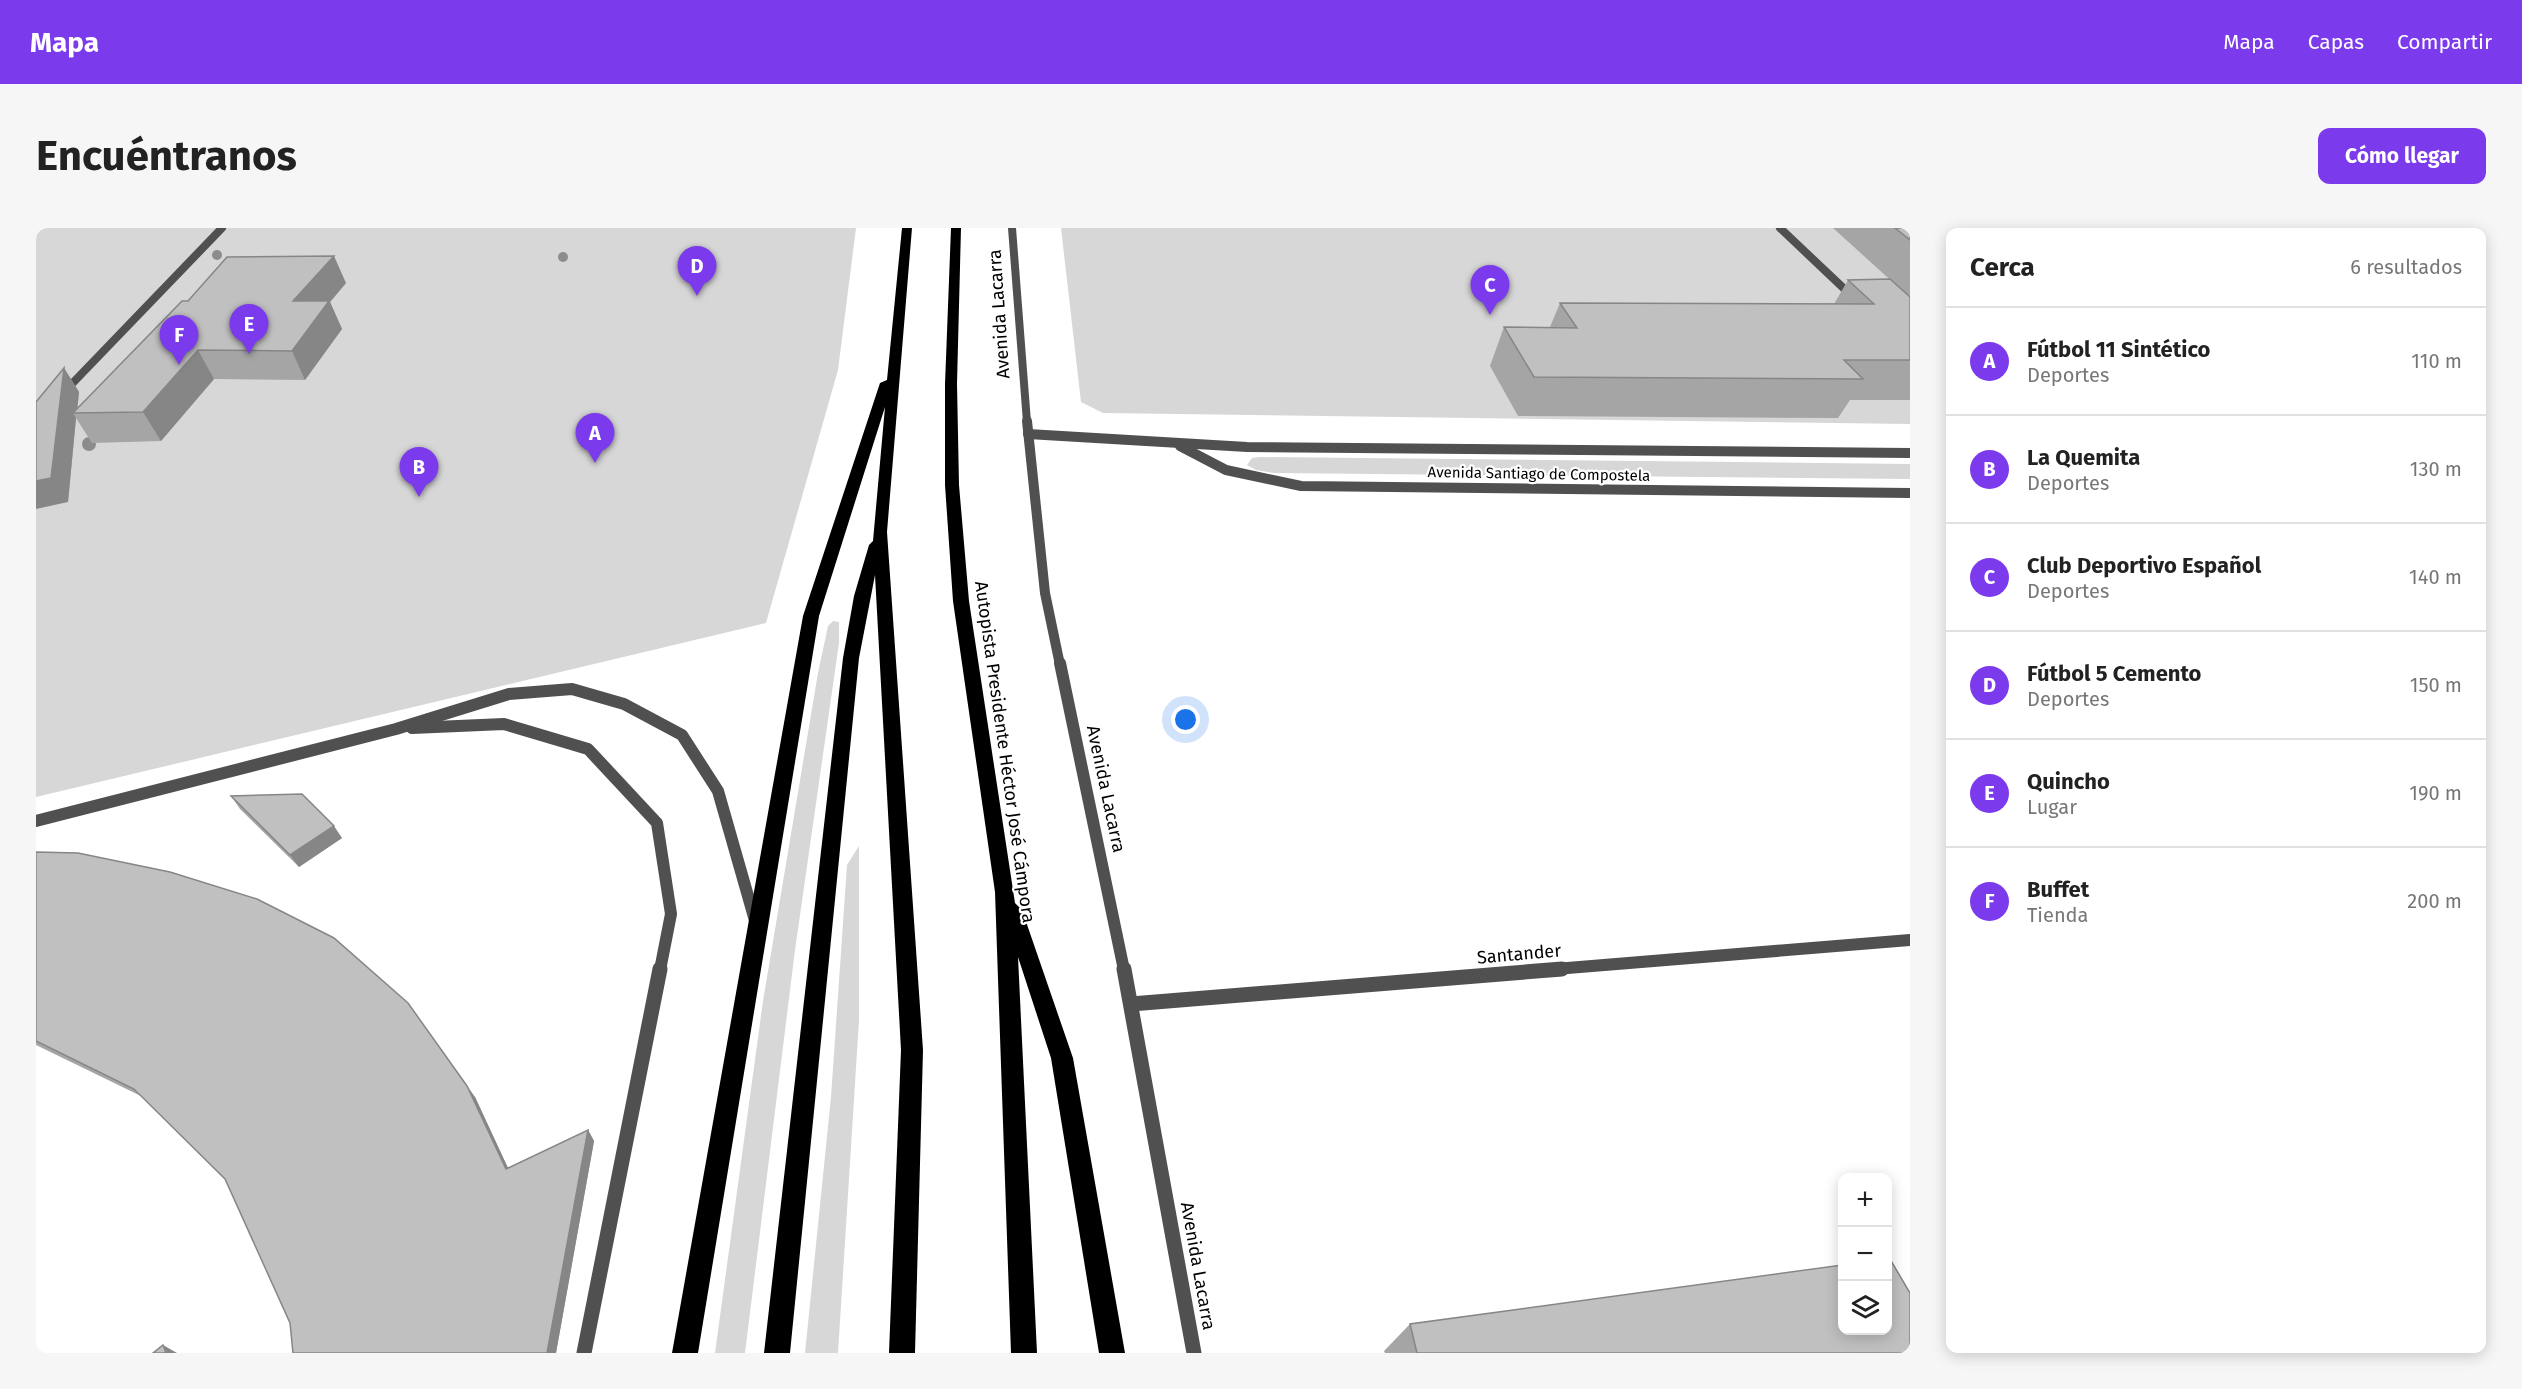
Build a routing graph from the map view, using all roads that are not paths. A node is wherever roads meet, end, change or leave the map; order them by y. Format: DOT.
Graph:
graph roads {
  1 [pos="222,228"];
  2 [pos="907,228"];
  3 [pos="956,228"];
  4 [pos="1012,228"];
  5 [pos="1780,228"];
  6 [pos="1858,302"];
  7 [pos="897,350"];
  8 [pos="36,411"];
  9 [pos="1028,434"];
  10 [pos="1177,444"];
  11 [pos="1910,453"];
  12 [pos="1910,493"];
  13 [pos="880,532"];
  14 [pos="396,729"];
  15 [pos="36,821"];
  16 [pos="1005,892"];
  17 [pos="757,929"];
  18 [pos="1910,940"];
  19 [pos="1131,1004"];
  20 [pos="584,1353"];
  21 [pos="685,1353"];
  22 [pos="777,1353"];
  23 [pos="902,1353"];
  24 [pos="1024,1353"];
  25 [pos="1112,1353"];
  26 [pos="1194,1353"];
  1 -- 8 [label="street"];
  2 -- 7 [label="highway"];
  3 -- 16 [label="highway, Autopista Presidente Héctor José Cámpora"];
  4 -- 9 [label="street, Avenida Lacarra"];
  5 -- 6 [label="street"];
  7 -- 13 [label="highway"];
  7 -- 17 [label="highway"];
  9 -- 10 [label="street, Avenida Santiago de Compostela"];
  9 -- 19 [label="street, Avenida Lacarra"];
  10 -- 11 [label="street, Avenida Santiago de Compostela"];
  10 -- 12 [label="street, Avenida Santiago de Compostela"];
  13 -- 22 [label="highway"];
  13 -- 23 [label="highway"];
  14 -- 15 [label="street"];
  14 -- 17 [label="street"];
  14 -- 20 [label="street"];
  16 -- 24 [label="highway, Autopista Presidente Héctor José Cámpora"];
  16 -- 25 [label="highway"];
  17 -- 21 [label="highway"];
  18 -- 19 [label="street, Santander"];
  19 -- 26 [label="street, Avenida Lacarra"];
}
